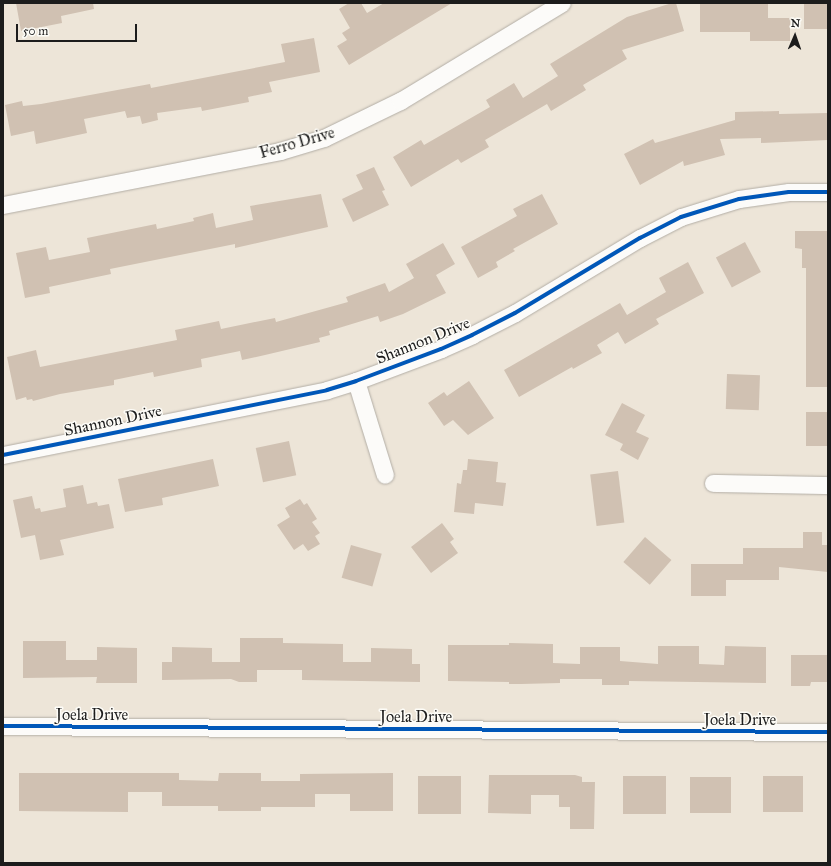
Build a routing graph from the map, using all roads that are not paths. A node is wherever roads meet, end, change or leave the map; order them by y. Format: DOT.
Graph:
graph roads {
  1 [pos="562,3"];
  2 [pos="828,192"];
  3 [pos="3,205"];
  4 [pos="356,381"];
  5 [pos="3,455"];
  6 [pos="385,475"];
  7 [pos="713,483"];
  8 [pos="828,485"];
  9 [pos="3,726"];
  10 [pos="828,732"];
  1 -- 3 [label="street, Ferro Drive"];
  2 -- 4 [label="street, Shannon Drive"];
  4 -- 5 [label="street, Shannon Drive"];
  4 -- 6 [label="street"];
  7 -- 8 [label="street"];
  9 -- 10 [label="street, Joela Drive"];
}
